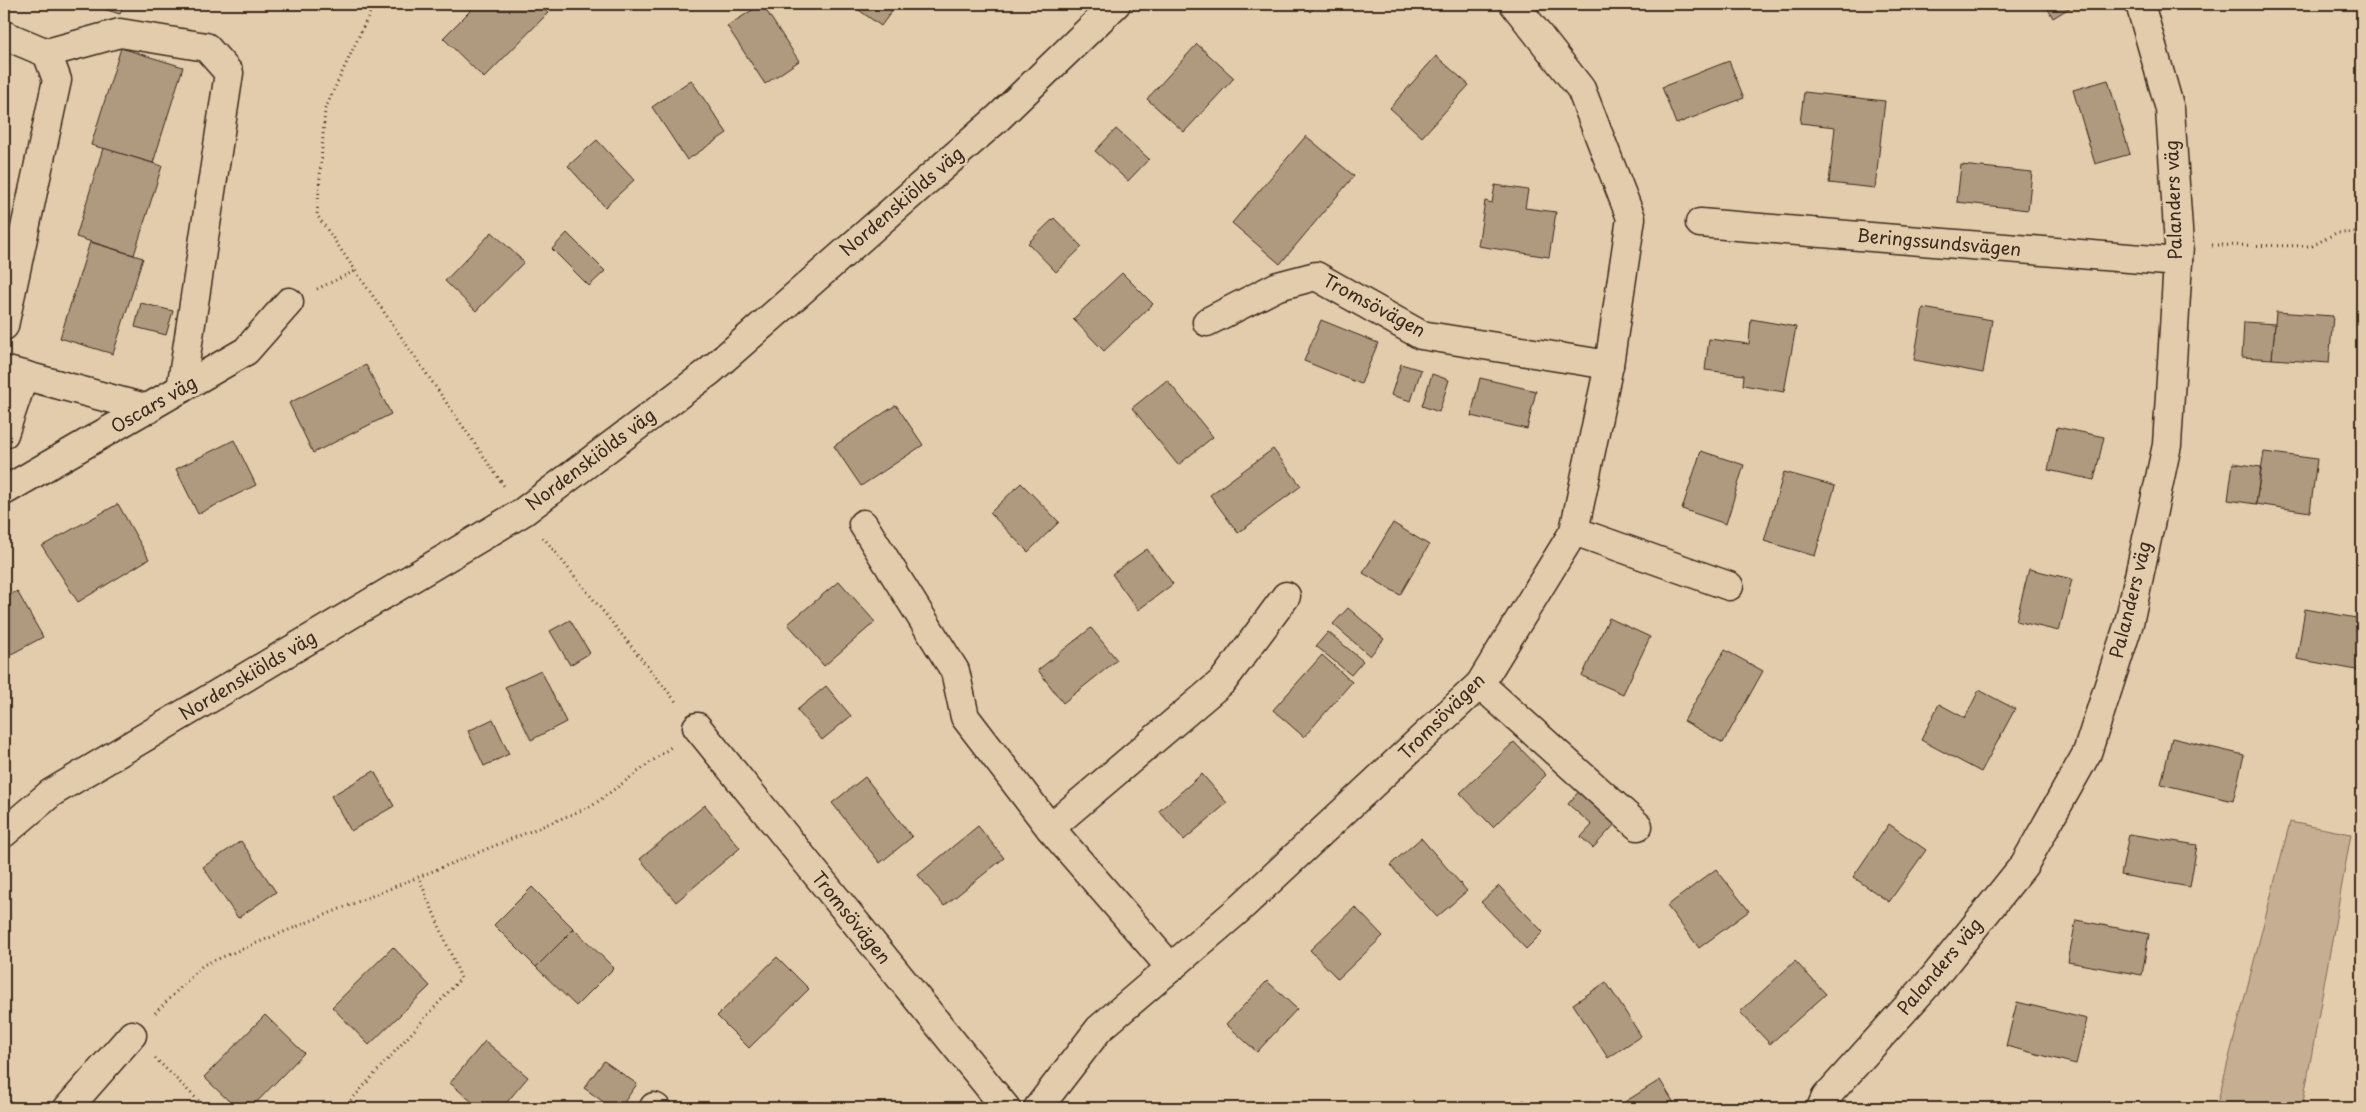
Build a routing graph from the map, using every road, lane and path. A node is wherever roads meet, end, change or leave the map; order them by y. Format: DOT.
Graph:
graph roads {
  1 [pos="374,4"];
  2 [pos="1116,4"];
  3 [pos="1514,4"];
  4 [pos="2140,4"];
  5 [pos="4,35"];
  6 [pos="47,53"];
  7 [pos="1700,223"];
  8 [pos="2362,232"];
  9 [pos="2178,254"];
  10 [pos="356,271"];
  11 [pos="289,302"];
  12 [pos="1207,322"];
  13 [pos="4,326"];
  14 [pos="1609,365"];
  15 [pos="14,372"];
  16 [pos="181,389"];
  17 [pos="149,409"];
  18 [pos="4,434"];
  19 [pos="4,491"];
  20 [pos="523,512"];
  21 [pos="863,524"];
  22 [pos="1574,531"];
  23 [pos="1729,586"];
  24 [pos="1286,596"];
  25 [pos="1480,684"];
  26 [pos="697,727"];
  27 [pos="1638,826"];
  28 [pos="1050,828"];
  29 [pos="4,833"];
  30 [pos="419,878"];
  31 [pos="1171,968"];
  32 [pos="132,1035"];
  33 [pos="68,1108"];
  34 [pos="206,1108"];
  35 [pos="344,1108"];
  36 [pos="1006,1108"];
  37 [pos="1038,1108"];
  38 [pos="1821,1108"];
  1 -- 10 [label="path"];
  2 -- 20 [label="street, Nordenskiölds väg"];
  3 -- 14 [label="street, Tromsövägen"];
  4 -- 9 [label="street, Palanders väg"];
  5 -- 6 [label="street"];
  6 -- 13 [label="street"];
  6 -- 16 [label="street"];
  7 -- 9 [label="street, Beringssundsvägen"];
  8 -- 9 [label="path"];
  9 -- 38 [label="street, Palanders väg"];
  10 -- 11 [label="path"];
  10 -- 20 [label="path"];
  11 -- 16 [label="street, Oscars väg"];
  12 -- 14 [label="street, Tromsövägen"];
  14 -- 22 [label="street, Tromsövägen"];
  15 -- 17 [label="street"];
  15 -- 18 [label="street"];
  16 -- 17 [label="street, Oscars väg"];
  17 -- 19 [label="street, Oscars väg"];
  20 -- 26 [label="path"];
  20 -- 29 [label="street, Nordenskiölds väg"];
  21 -- 28 [label="street"];
  22 -- 23 [label="street"];
  22 -- 25 [label="street, Tromsövägen"];
  24 -- 28 [label="street"];
  25 -- 27 [label="street"];
  25 -- 31 [label="street, Tromsövägen"];
  26 -- 30 [label="path"];
  26 -- 36 [label="street, Tromsövägen"];
  28 -- 31 [label="street"];
  30 -- 32 [label="path"];
  30 -- 35 [label="path"];
  31 -- 37 [label="street, Tromsövägen"];
  32 -- 33 [label="street"];
  32 -- 34 [label="path"];
}
